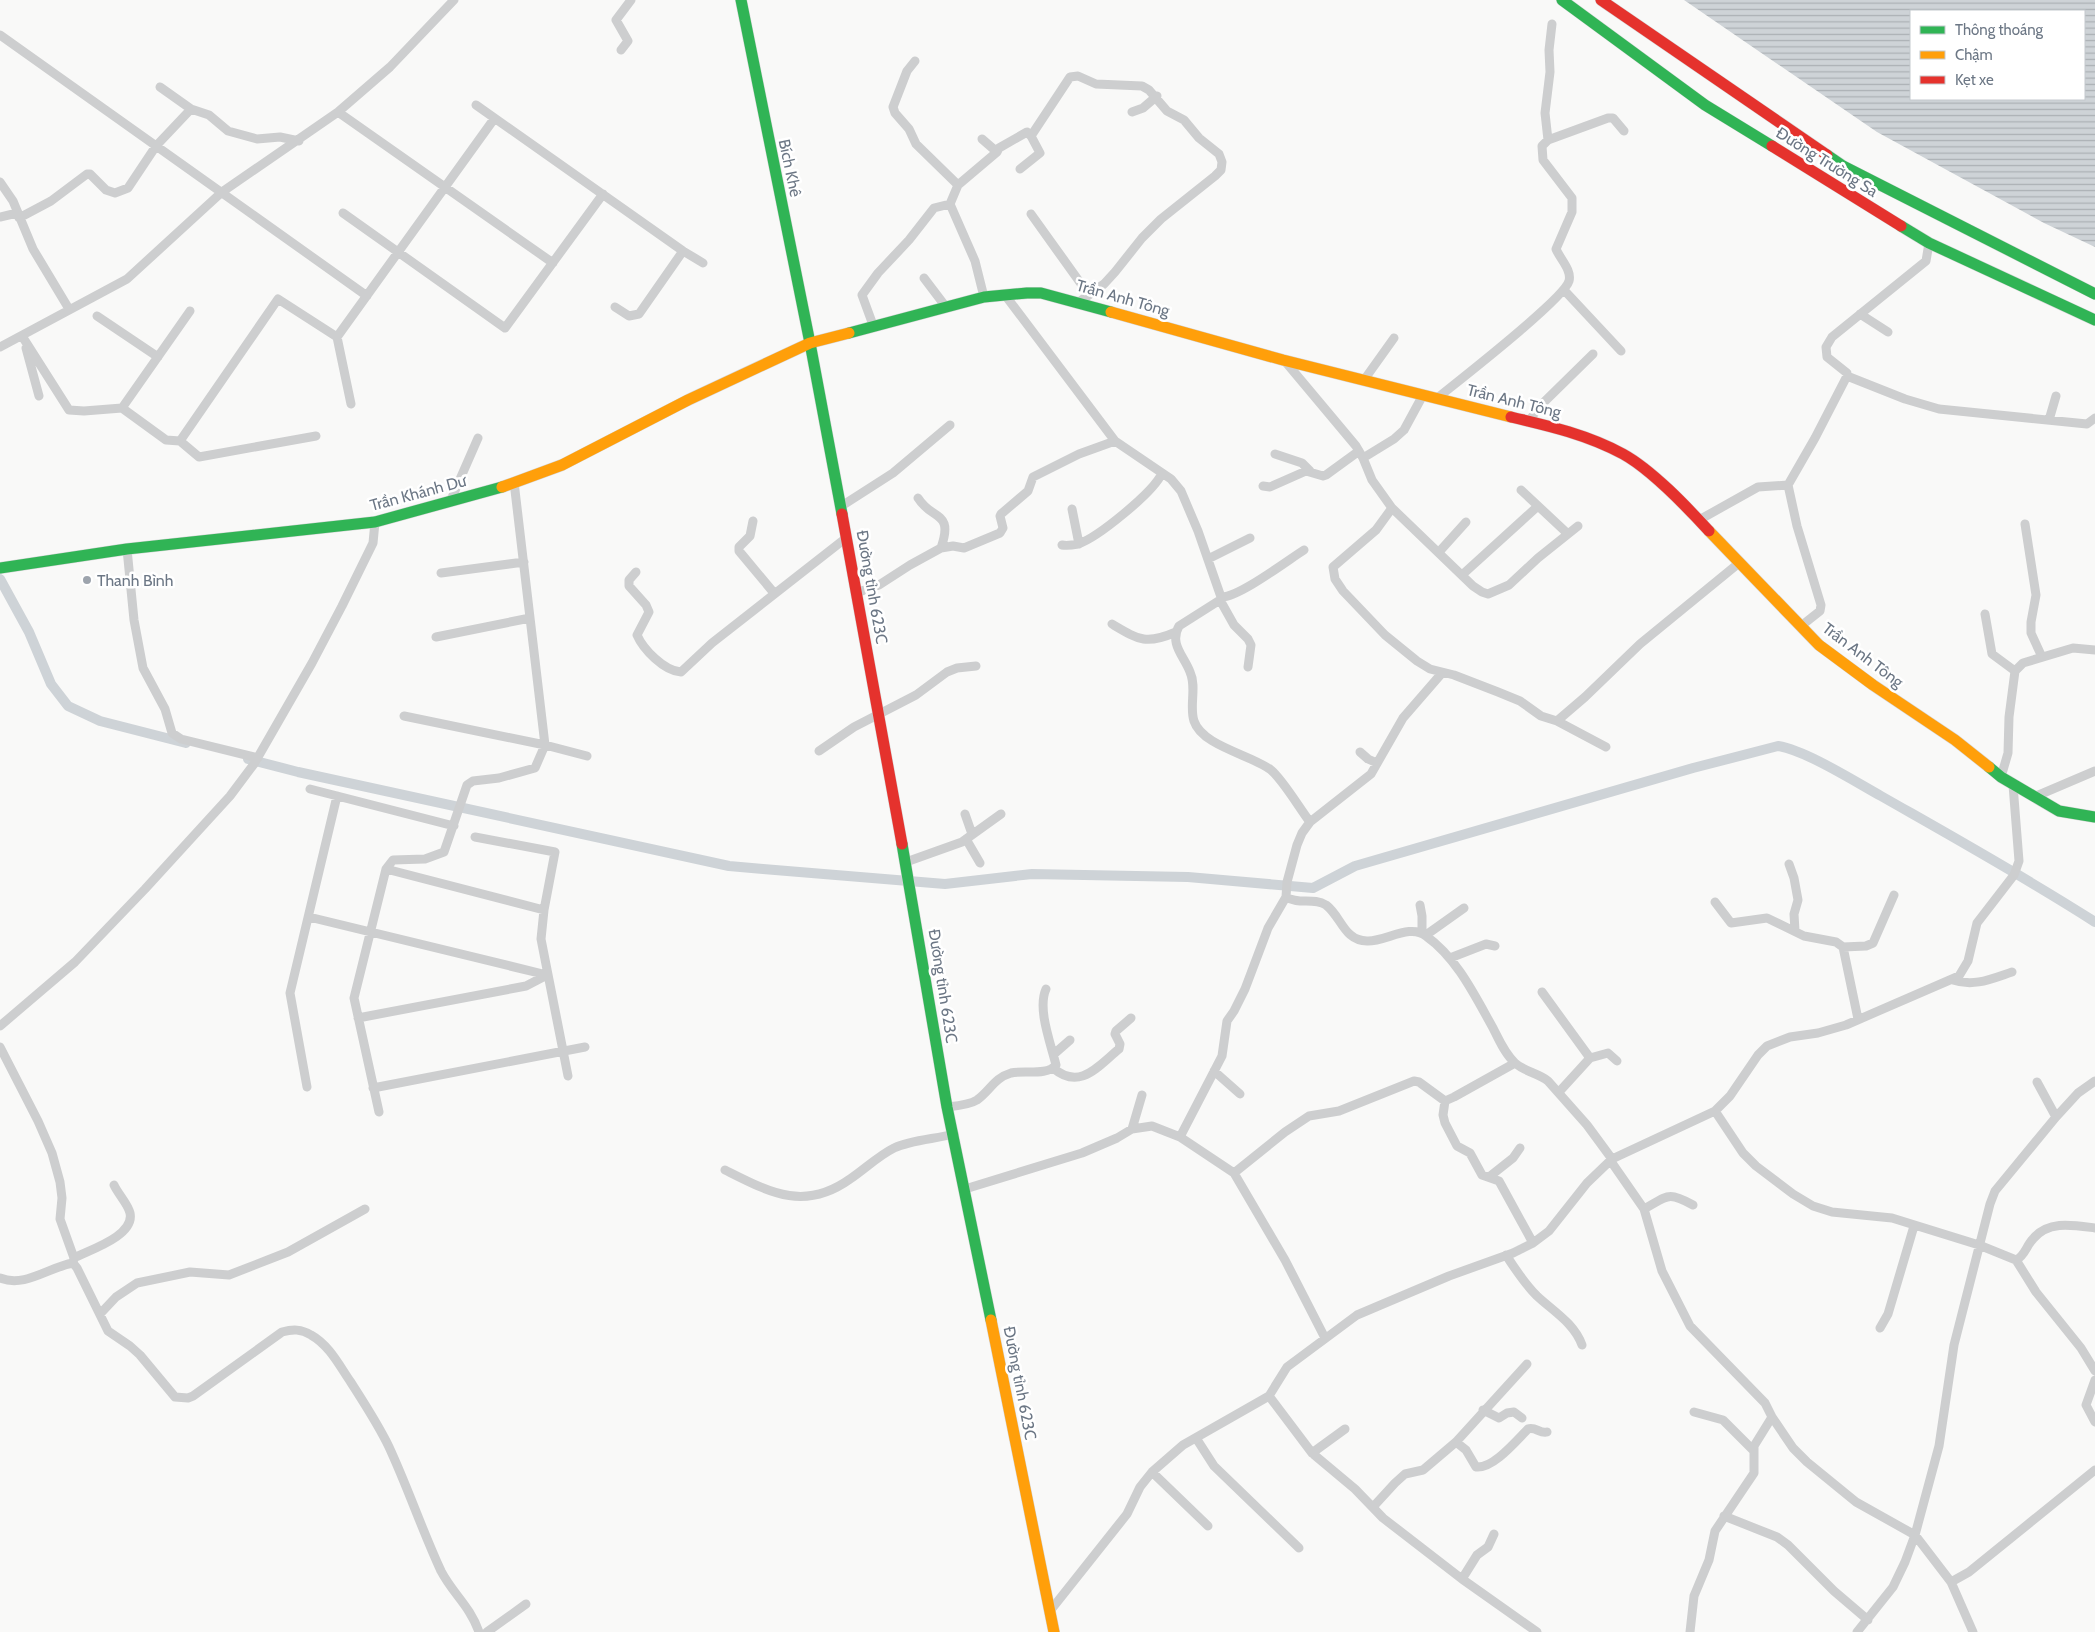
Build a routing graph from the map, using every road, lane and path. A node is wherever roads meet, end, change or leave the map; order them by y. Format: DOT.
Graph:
graph roads {
  1 [pos="454,0"];
  2 [pos="630,0"];
  3 [pos="740,0"];
  4 [pos="1562,0"];
  5 [pos="1601,0"];
  6 [pos="1552,24"];
  7 [pos="0,35"];
  8 [pos="621,50"];
  9 [pos="915,60"];
  10 [pos="160,87"];
  11 [pos="1156,96"];
  12 [pos="476,105"];
  13 [pos="192,109"];
  14 [pos="338,112"];
  15 [pos="1132,112"];
  16 [pos="494,119"];
  17 [pos="1624,132"];
  18 [pos="1031,136"];
  19 [pos="982,139"];
  20 [pos="1548,140"];
  21 [pos="298,141"];
  22 [pos="156,146"];
  23 [pos="996,152"];
  24 [pos="1020,169"];
  25 [pos="0,182"];
  26 [pos="958,185"];
  27 [pos="446,187"];
  28 [pos="222,192"];
  29 [pos="603,194"];
  30 [pos="950,204"];
  31 [pos="343,213"];
  32 [pos="1031,214"];
  33 [pos="18,216"];
  34 [pos="0,217"];
  35 [pos="1928,243"];
  36 [pos="683,251"];
  37 [pos="398,252"];
  38 [pos="553,263"];
  39 [pos="703,263"];
  40 [pos="924,278"];
  41 [pos="1564,290"];
  42 [pos="2095,294"];
  43 [pos="1089,295"];
  44 [pos="367,296"];
  45 [pos="1005,296"];
  46 [pos="984,297"];
  47 [pos="1078,302"];
  48 [pos="615,307"];
  49 [pos="946,307"];
  50 [pos="68,309"];
  51 [pos="190,311"];
  52 [pos="1860,314"];
  53 [pos="97,316"];
  54 [pos="2095,320"];
  55 [pos="874,325"];
  56 [pos="1888,332"];
  57 [pos="22,336"];
  58 [pos="337,337"];
  59 [pos="1394,338"];
  60 [pos="810,343"];
  61 [pos="0,347"];
  62 [pos="1621,351"];
  63 [pos="1593,354"];
  64 [pos="158,357"];
  65 [pos="1283,360"];
  66 [pos="1847,376"];
  67 [pos="1364,380"];
  68 [pos="1423,395"];
  69 [pos="39,396"];
  70 [pos="2056,396"];
  71 [pos="1436,399"];
  72 [pos="351,404"];
  73 [pos="122,408"];
  74 [pos="2095,418"];
  75 [pos="2049,420"];
  76 [pos="1529,421"];
  77 [pos="950,425"];
  78 [pos="316,436"];
  79 [pos="478,438"];
  80 [pos="180,441"];
  81 [pos="1116,441"];
  82 [pos="1274,454"];
  83 [pos="1361,455"];
  84 [pos="1310,471"];
  85 [pos="1162,473"];
  86 [pos="514,482"];
  87 [pos="1788,485"];
  88 [pos="1263,486"];
  89 [pos="1521,490"];
  90 [pos="918,498"];
  91 [pos="450,502"];
  92 [pos="840,506"];
  93 [pos="1538,506"];
  94 [pos="1392,508"];
  95 [pos="1072,509"];
  96 [pos="1699,520"];
  97 [pos="753,521"];
  98 [pos="375,522"];
  99 [pos="1466,522"];
  100 [pos="2024,524"];
  101 [pos="1578,526"];
  102 [pos="1568,534"];
  103 [pos="846,538"];
  104 [pos="1250,538"];
  105 [pos="1078,544"];
  106 [pos="1062,545"];
  107 [pos="941,548"];
  108 [pos="127,549"];
  109 [pos="1304,550"];
  110 [pos="1439,552"];
  111 [pos="1208,559"];
  112 [pos="524,562"];
  113 [pos="1739,564"];
  114 [pos="1,568"];
  115 [pos="636,572"];
  116 [pos="441,573"];
  117 [pos="1462,575"];
  118 [pos="774,593"];
  119 [pos="856,593"];
  120 [pos="1220,599"];
  121 [pos="1985,614"];
  122 [pos="530,618"];
  123 [pos="1112,624"];
  124 [pos="1801,626"];
  125 [pos="1176,632"];
  126 [pos="436,637"];
  127 [pos="2095,650"];
  128 [pos="2042,657"];
  129 [pos="976,666"];
  130 [pos="1248,667"];
  131 [pos="2015,671"];
  132 [pos="1442,674"];
  133 [pos="878,714"];
  134 [pos="404,716"];
  135 [pos="1557,720"];
  136 [pos="545,745"];
  137 [pos="1606,747"];
  138 [pos="819,750"];
  139 [pos="1360,752"];
  140 [pos="587,756"];
  141 [pos="256,761"];
  142 [pos="1377,763"];
  143 [pos="2095,771"];
  144 [pos="2001,776"];
  145 [pos="2013,785"];
  146 [pos="310,789"];
  147 [pos="337,796"];
  148 [pos="2034,798"];
  149 [pos="965,814"];
  150 [pos="1001,814"];
  151 [pos="2095,817"];
  152 [pos="1310,822"];
  153 [pos="454,826"];
  154 [pos="475,837"];
  155 [pos="969,837"];
  156 [pos="906,862"];
  157 [pos="980,863"];
  158 [pos="1790,864"];
  159 [pos="386,869"];
  160 [pos="1287,890"];
  161 [pos="1894,895"];
  162 [pos="1714,902"];
  163 [pos="1420,905"];
  164 [pos="1464,908"];
  165 [pos="544,910"];
  166 [pos="309,917"];
  167 [pos="370,931"];
  168 [pos="1795,932"];
  169 [pos="1424,934"];
  170 [pos="1495,946"];
  171 [pos="1844,946"];
  172 [pos="1450,958"];
  173 [pos="2012,972"];
  174 [pos="548,975"];
  175 [pos="1953,980"];
  176 [pos="1046,989"];
  177 [pos="1542,992"];
  178 [pos="358,1018"];
  179 [pos="1131,1018"];
  180 [pos="1858,1019"];
  181 [pos="0,1025"];
  182 [pos="1070,1040"];
  183 [pos="0,1047"];
  184 [pos="585,1047"];
  185 [pos="563,1051"];
  186 [pos="1054,1054"];
  187 [pos="1590,1058"];
  188 [pos="1617,1061"];
  189 [pos="1515,1063"];
  190 [pos="1054,1068"];
  191 [pos="1214,1071"];
  192 [pos="568,1076"];
  193 [pos="2095,1081"];
  194 [pos="2037,1082"];
  195 [pos="307,1087"];
  196 [pos="373,1088"];
  197 [pos="1559,1092"];
  198 [pos="1240,1094"];
  199 [pos="1142,1095"];
  200 [pos="1445,1101"];
  201 [pos="947,1107"];
  202 [pos="1715,1111"];
  203 [pos="379,1112"];
  204 [pos="2056,1117"];
  205 [pos="1132,1129"];
  206 [pos="954,1134"];
  207 [pos="1180,1137"];
  208 [pos="1520,1148"];
  209 [pos="1611,1159"];
  210 [pos="725,1170"];
  211 [pos="1234,1173"];
  212 [pos="1490,1177"];
  213 [pos="114,1186"];
  214 [pos="965,1189"];
  215 [pos="1693,1205"];
  216 [pos="365,1209"];
  217 [pos="1644,1209"];
  218 [pos="1914,1226"];
  219 [pos="2095,1228"];
  220 [pos="1533,1243"];
  221 [pos="1979,1245"];
  222 [pos="1506,1255"];
  223 [pos="73,1260"];
  224 [pos="2016,1260"];
  225 [pos="0,1278"];
  226 [pos="100,1314"];
  227 [pos="1880,1328"];
  228 [pos="1325,1338"];
  229 [pos="1582,1345"];
  230 [pos="1527,1364"];
  231 [pos="2095,1371"];
  232 [pos="2095,1380"];
  233 [pos="1269,1396"];
  234 [pos="1483,1410"];
  235 [pos="1694,1412"];
  236 [pos="1772,1417"];
  237 [pos="1522,1418"];
  238 [pos="2095,1422"];
  239 [pos="1345,1429"];
  240 [pos="1547,1432"];
  241 [pos="1196,1438"];
  242 [pos="1456,1442"];
  243 [pos="1754,1451"];
  244 [pos="1312,1453"];
  245 [pos="2095,1470"];
  246 [pos="1152,1472"];
  247 [pos="1373,1508"];
  248 [pos="1724,1516"];
  249 [pos="1208,1526"];
  250 [pos="1494,1534"];
  251 [pos="1914,1534"];
  252 [pos="1299,1548"];
  253 [pos="1462,1579"];
  254 [pos="1950,1582"];
  255 [pos="526,1604"];
  256 [pos="1050,1611"];
  257 [pos="1868,1620"];
  258 [pos="479,1632"];
  259 [pos="487,1632"];
  260 [pos="1054,1632"];
  261 [pos="1537,1632"];
  262 [pos="1690,1632"];
  263 [pos="1858,1632"];
  264 [pos="1973,1632"];
  1 -- 14 [label="street"];
  2 -- 8 [label="street"];
  3 -- 60 [label="main road, Bích Khê"];
  4 -- 35 [label="main road, Đường Trường Sa"];
  5 -- 42 [label="main road, Đường Trường Sa"];
  6 -- 20 [label="street"];
  7 -- 22 [label="street"];
  9 -- 26 [label="street"];
  10 -- 13 [label="street"];
  11 -- 15 [label="street"];
  11 -- 18 [label="street"];
  11 -- 43 [label="street"];
  12 -- 16 [label="street"];
  13 -- 21 [label="street"];
  13 -- 22 [label="street"];
  14 -- 21 [label="street"];
  14 -- 27 [label="street"];
  16 -- 27 [label="street"];
  16 -- 29 [label="street"];
  17 -- 20 [label="street"];
  18 -- 23 [label="street"];
  18 -- 24 [label="street"];
  19 -- 23 [label="street"];
  20 -- 41 [label="street"];
  21 -- 28 [label="street"];
  22 -- 28 [label="street"];
  22 -- 33 [label="street"];
  23 -- 26 [label="street"];
  25 -- 33 [label="street"];
  26 -- 30 [label="street"];
  27 -- 37 [label="street"];
  27 -- 38 [label="street"];
  28 -- 44 [label="street"];
  28 -- 50 [label="street"];
  29 -- 36 [label="street"];
  29 -- 38 [label="street"];
  30 -- 46 [label="street"];
  30 -- 55 [label="street"];
  31 -- 37 [label="street"];
  32 -- 43 [label="street"];
  33 -- 34 [label="street"];
  33 -- 50 [label="street"];
  35 -- 52 [label="street"];
  35 -- 54 [label="main road, Đường Trường Sa"];
  36 -- 39 [label="street"];
  36 -- 48 [label="street"];
  37 -- 38 [label="street"];
  37 -- 44 [label="street"];
  40 -- 49 [label="street"];
  41 -- 62 [label="street"];
  41 -- 71 [label="street"];
  43 -- 47 [label="street"];
  44 -- 58 [label="street"];
  45 -- 46 [label="main road, Trần Anh Tông"];
  45 -- 47 [label="main road, Trần Anh Tông"];
  45 -- 81 [label="street"];
  46 -- 49 [label="main road, Trần Anh Tông"];
  47 -- 65 [label="main road, Trần Anh Tông"];
  49 -- 55 [label="main road, Trần Anh Tông"];
  50 -- 57 [label="street"];
  51 -- 64 [label="street"];
  52 -- 56 [label="street"];
  52 -- 66 [label="street"];
  53 -- 64 [label="street"];
  55 -- 60 [label="main road, Trần Anh Tông"];
  57 -- 61 [label="street"];
  57 -- 69 [label="street"];
  57 -- 73 [label="street"];
  58 -- 72 [label="street"];
  58 -- 80 [label="street"];
  59 -- 67 [label="street"];
  60 -- 86 [label="main road, Trần Khánh Dư"];
  60 -- 92 [label="main road, Đường tỉnh 623C"];
  63 -- 76 [label="street"];
  64 -- 73 [label="street"];
  65 -- 67 [label="main road, Trần Anh Tông"];
  65 -- 83 [label="street"];
  66 -- 75 [label="street"];
  66 -- 87 [label="street"];
  67 -- 68 [label="main road, Trần Anh Tông"];
  68 -- 71 [label="main road, Trần Anh Tông"];
  68 -- 83 [label="street"];
  70 -- 75 [label="street"];
  71 -- 76 [label="main road, Trần Anh Tông"];
  73 -- 80 [label="street"];
  74 -- 75 [label="street"];
  76 -- 96 [label="main road, Trần Anh Tông"];
  77 -- 92 [label="street"];
  78 -- 80 [label="street"];
  79 -- 91 [label="street"];
  81 -- 85 [label="street"];
  81 -- 107 [label="street"];
  82 -- 84 [label="street"];
  83 -- 84 [label="street"];
  83 -- 94 [label="street"];
  84 -- 88 [label="street"];
  85 -- 105 [label="street"];
  85 -- 111 [label="street"];
  86 -- 91 [label="main road, Trần Khánh Dư"];
  86 -- 112 [label="street"];
  87 -- 96 [label="street"];
  87 -- 124 [label="street"];
  89 -- 93 [label="street"];
  90 -- 107 [label="street"];
  91 -- 98 [label="main road, Trần Khánh Dư"];
  92 -- 103 [label="main road, Đường tỉnh 623C"];
  93 -- 102 [label="street"];
  93 -- 117 [label="street"];
  94 -- 110 [label="street"];
  94 -- 132 [label="street"];
  95 -- 105 [label="street"];
  96 -- 113 [label="main road, Trần Anh Tông"];
  97 -- 118 [label="street"];
  98 -- 108 [label="main road, Trần Khánh Dư"];
  98 -- 141 [label="street"];
  99 -- 110 [label="street"];
  100 -- 128 [label="street"];
  101 -- 102 [label="street"];
  102 -- 117 [label="street"];
  103 -- 118 [label="street"];
  103 -- 119 [label="main road, Đường tỉnh 623C"];
  104 -- 111 [label="street"];
  105 -- 106 [label="street"];
  107 -- 119 [label="street"];
  108 -- 114 [label="main road, Trần Khánh Dư"];
  108 -- 141 [label="street"];
  109 -- 120 [label="street"];
  110 -- 117 [label="street"];
  111 -- 120 [label="street"];
  112 -- 116 [label="street"];
  112 -- 122 [label="street"];
  113 -- 124 [label="main road, Trần Anh Tông"];
  113 -- 135 [label="street"];
  115 -- 118 [label="street"];
  119 -- 133 [label="main road, Đường tỉnh 623C"];
  120 -- 125 [label="street"];
  120 -- 130 [label="street"];
  121 -- 131 [label="street"];
  122 -- 126 [label="street"];
  122 -- 136 [label="street"];
  123 -- 125 [label="street"];
  124 -- 144 [label="main road, Trần Anh Tông"];
  125 -- 152 [label="street"];
  127 -- 128 [label="street"];
  128 -- 131 [label="street"];
  129 -- 133 [label="street"];
  131 -- 144 [label="street"];
  132 -- 135 [label="street"];
  132 -- 142 [label="street"];
  133 -- 138 [label="street"];
  133 -- 156 [label="main road, Đường tỉnh 623C"];
  134 -- 136 [label="street"];
  135 -- 137 [label="street"];
  136 -- 140 [label="street"];
  136 -- 153 [label="street"];
  139 -- 142 [label="street"];
  141 -- 181 [label="street"];
  142 -- 152 [label="street"];
  143 -- 148 [label="street"];
  144 -- 145 [label="main road, Trần Anh Tông"];
  145 -- 148 [label="main road, Trần Anh Tông"];
  145 -- 175 [label="street"];
  146 -- 147 [label="street"];
  147 -- 153 [label="street"];
  147 -- 166 [label="street"];
  148 -- 151 [label="main road, Trần Anh Tông"];
  149 -- 155 [label="street"];
  150 -- 155 [label="street"];
  152 -- 160 [label="street"];
  153 -- 159 [label="street"];
  154 -- 165 [label="street"];
  155 -- 156 [label="street"];
  155 -- 157 [label="street"];
  156 -- 201 [label="main road, Đường tỉnh 623C"];
  158 -- 168 [label="street"];
  159 -- 165 [label="street"];
  159 -- 167 [label="street"];
  160 -- 169 [label="street"];
  160 -- 191 [label="street"];
  161 -- 171 [label="street"];
  162 -- 168 [label="street"];
  163 -- 169 [label="street"];
  164 -- 169 [label="street"];
  165 -- 174 [label="street"];
  166 -- 167 [label="street"];
  166 -- 195 [label="street"];
  167 -- 174 [label="street"];
  167 -- 178 [label="street"];
  168 -- 171 [label="street"];
  169 -- 172 [label="street"];
  170 -- 172 [label="street"];
  171 -- 180 [label="street"];
  172 -- 189 [label="street"];
  173 -- 175 [label="street"];
  174 -- 178 [label="street"];
  174 -- 185 [label="street"];
  175 -- 180 [label="street"];
  176 -- 186 [label="street"];
  177 -- 187 [label="street"];
  178 -- 196 [label="street"];
  179 -- 190 [label="street"];
  180 -- 202 [label="street"];
  182 -- 186 [label="street"];
  183 -- 223 [label="street"];
  184 -- 185 [label="street"];
  185 -- 192 [label="street"];
  185 -- 196 [label="street"];
  186 -- 190 [label="street"];
  187 -- 188 [label="street"];
  187 -- 197 [label="street"];
  189 -- 197 [label="street"];
  189 -- 200 [label="street"];
  190 -- 201 [label="street"];
  191 -- 198 [label="street"];
  191 -- 207 [label="street"];
  193 -- 204 [label="street"];
  194 -- 204 [label="street"];
  196 -- 203 [label="street"];
  197 -- 209 [label="street"];
  199 -- 205 [label="street"];
  200 -- 211 [label="street"];
  200 -- 212 [label="street"];
  201 -- 206 [label="main road, Đường tỉnh 623C"];
  202 -- 209 [label="street"];
  202 -- 218 [label="street"];
  204 -- 221 [label="street"];
  205 -- 207 [label="street"];
  205 -- 214 [label="street"];
  206 -- 210 [label="street"];
  206 -- 214 [label="main road, Đường tỉnh 623C"];
  207 -- 211 [label="street"];
  208 -- 212 [label="street"];
  209 -- 217 [label="street"];
  209 -- 220 [label="street"];
  211 -- 228 [label="street"];
  212 -- 220 [label="street"];
  213 -- 223 [label="street"];
  214 -- 256 [label="main road, Đường tỉnh 623C"];
  215 -- 217 [label="street"];
  216 -- 226 [label="street"];
  217 -- 236 [label="street"];
  218 -- 221 [label="street"];
  218 -- 227 [label="street"];
  219 -- 224 [label="street"];
  220 -- 222 [label="street"];
  221 -- 224 [label="street"];
  221 -- 251 [label="street"];
  222 -- 228 [label="street"];
  222 -- 229 [label="street"];
  223 -- 225 [label="street"];
  223 -- 226 [label="street"];
  224 -- 231 [label="street"];
  226 -- 258 [label="street"];
  228 -- 233 [label="street"];
  230 -- 234 [label="street"];
  232 -- 238 [label="street"];
  233 -- 241 [label="street"];
  233 -- 244 [label="street"];
  234 -- 237 [label="street"];
  234 -- 242 [label="street"];
  235 -- 243 [label="street"];
  236 -- 243 [label="street"];
  236 -- 251 [label="street"];
  239 -- 244 [label="street"];
  240 -- 242 [label="street"];
  241 -- 246 [label="street"];
  241 -- 252 [label="street"];
  242 -- 247 [label="street"];
  243 -- 248 [label="street"];
  244 -- 247 [label="street"];
  245 -- 254 [label="street"];
  246 -- 249 [label="street"];
  246 -- 256 [label="street"];
  247 -- 253 [label="street"];
  248 -- 257 [label="street"];
  248 -- 262 [label="street"];
  250 -- 253 [label="street"];
  251 -- 254 [label="street"];
  251 -- 257 [label="street"];
  253 -- 261 [label="street"];
  254 -- 264 [label="street"];
  255 -- 259 [label="street"];
  256 -- 260 [label="main road, Đường tỉnh 623C"];
  257 -- 263 [label="street"];
}
